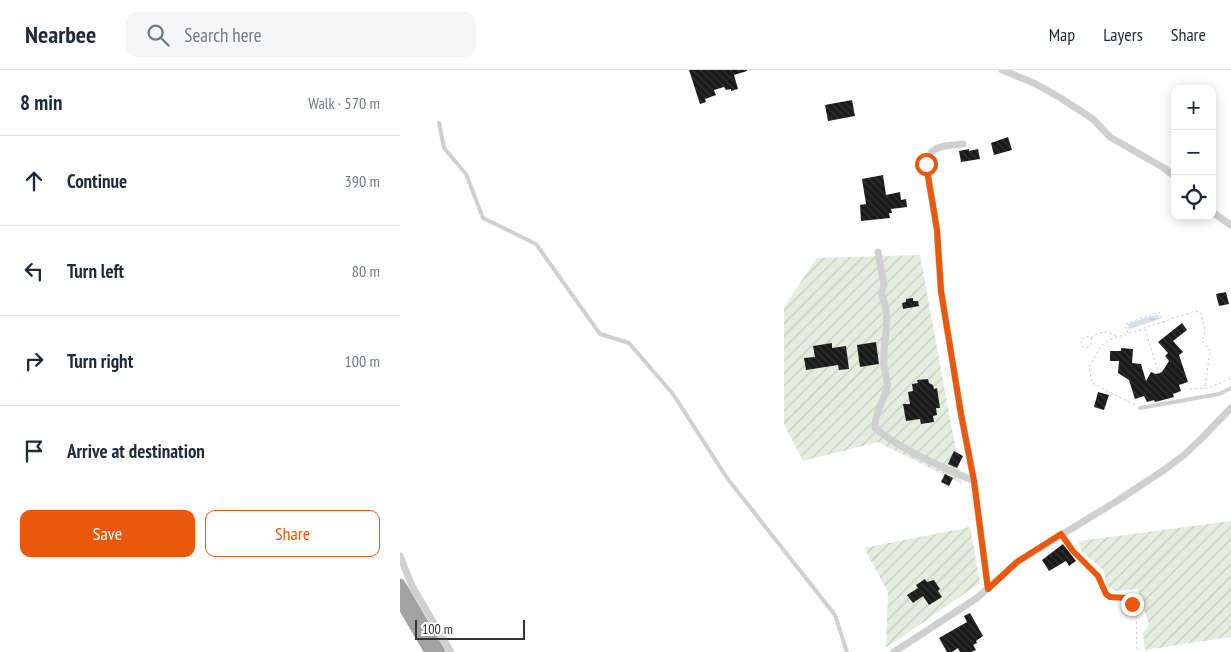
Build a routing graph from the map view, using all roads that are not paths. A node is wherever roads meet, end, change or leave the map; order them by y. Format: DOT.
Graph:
graph roads {
  1 [pos="1002,70"];
  2 [pos="439,123"];
  3 [pos="962,144"];
  4 [pos="1173,175"];
  5 [pos="1216,215"];
  6 [pos="1231,225"];
  7 [pos="878,252"];
  8 [pos="1231,390"];
  9 [pos="1140,408"];
  10 [pos="1231,408"];
  11 [pos="974,481"];
  12 [pos="400,556"];
  13 [pos="400,584"];
  14 [pos="988,589"];
  15 [pos="400,601"];
  16 [pos="430,652"];
  17 [pos="440,652"];
  18 [pos="451,652"];
  19 [pos="847,652"];
  20 [pos="894,652"];
  1 -- 4 [label="street"];
  2 -- 19 [label="lane"];
  3 -- 11 [label="street"];
  5 -- 6 [label="street"];
  7 -- 11 [label="street"];
  8 -- 9 [label="lane"];
  10 -- 14 [label="street"];
  11 -- 14 [label="street"];
  12 -- 18 [label="street"];
  13 -- 17 [label="highway"];
  14 -- 20 [label="street"];
  15 -- 16 [label="highway"];
}
